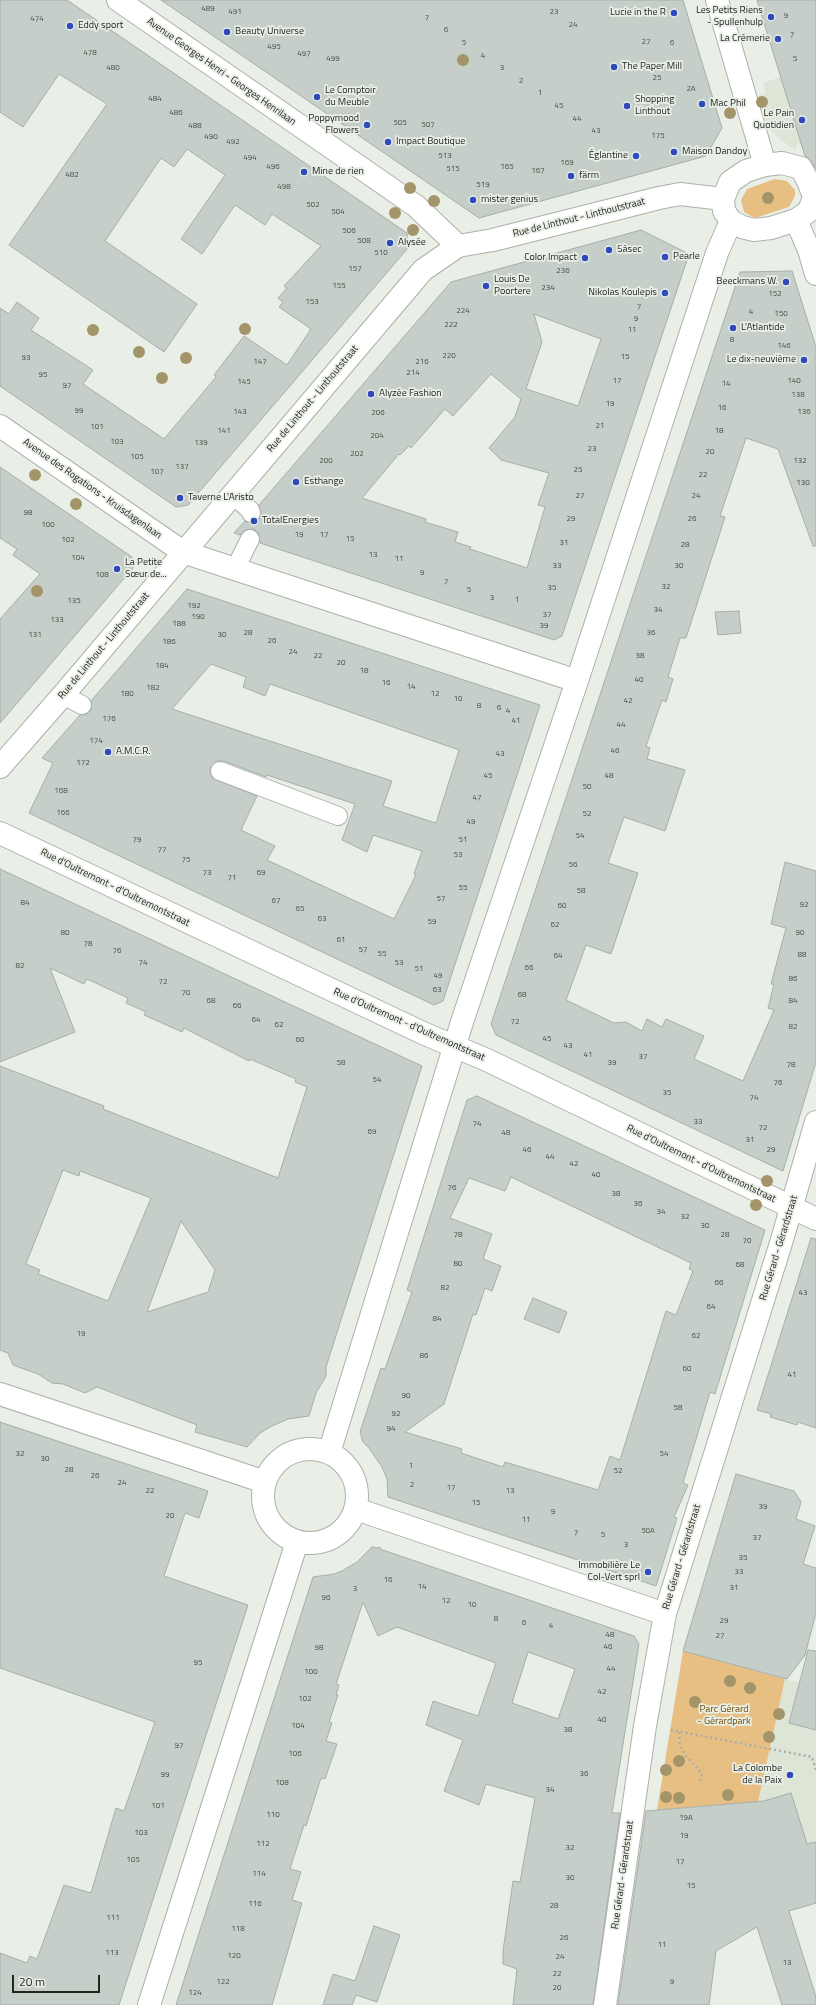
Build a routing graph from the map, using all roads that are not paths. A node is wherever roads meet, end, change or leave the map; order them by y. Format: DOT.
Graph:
graph roads {
  1 [pos="118,0"];
  2 [pos="717,0"];
  3 [pos="765,165"];
  4 [pos="812,180"];
  5 [pos="723,199"];
  6 [pos="796,220"];
  7 [pos="731,221"];
  8 [pos="458,246"];
  9 [pos="816,274"];
  10 [pos="0,426"];
  11 [pos="232,494"];
  12 [pos="251,513"];
  13 [pos="250,539"];
  14 [pos="184,552"];
  15 [pos="235,569"];
  16 [pos="577,681"];
  17 [pos="63,695"];
  18 [pos="82,705"];
  19 [pos="0,766"];
  20 [pos="220,771"];
  21 [pos="338,816"];
  22 [pos="0,833"];
  23 [pos="455,1047"];
  24 [pos="816,1122"];
  25 [pos="791,1208"];
  26 [pos="816,1219"];
  27 [pos="0,1394"];
  28 [pos="329,1452"];
  29 [pos="264,1482"];
  30 [pos="356,1509"];
  31 [pos="297,1542"];
  32 [pos="665,1614"];
  33 [pos="148,2005"];
  34 [pos="605,2005"];
  1 -- 8 [label="street, Avenue Georges Henri - Georges Henrilaan"];
  2 -- 3 [label="street"];
  3 -- 4 [label="street"];
  3 -- 5 [label="street"];
  4 -- 6 [label="street"];
  5 -- 7 [label="street"];
  5 -- 8 [label="street, Rue de Linthout - Linthoutstraat"];
  6 -- 7 [label="street"];
  6 -- 9 [label="street"];
  7 -- 16 [label="street"];
  8 -- 11 [label="street, Rue de Linthout - Linthoutstraat"];
  10 -- 14 [label="street, Avenue des Rogations - Kruisdagenlaan"];
  11 -- 12 [label="lane"];
  11 -- 14 [label="street, Rue de Linthout - Linthoutstraat"];
  13 -- 15 [label="lane"];
  14 -- 15 [label="street, Avenue des Rogations - Kruisdagenlaan"];
  14 -- 17 [label="street, Rue de Linthout - Linthoutstraat"];
  15 -- 16 [label="street, Avenue des Rogations - Kruisdagenlaan"];
  16 -- 23 [label="street"];
  17 -- 18 [label="lane"];
  17 -- 19 [label="street, Rue de Linthout - Linthoutstraat"];
  20 -- 21 [label="lane"];
  22 -- 23 [label="street, Rue d'Oultremont - d'Oultremontstraat"];
  23 -- 25 [label="street, Rue d'Oultremont - d'Oultremontstraat"];
  23 -- 28 [label="street"];
  24 -- 25 [label="street, Rue Gérard - Gérardstraat"];
  25 -- 26 [label="street, Rue d'Oultremont - d'Oultremontstraat"];
  25 -- 32 [label="street, Rue Gérard - Gérardstraat"];
  27 -- 29 [label="street"];
  28 -- 29 [label="street"];
  28 -- 30 [label="street"];
  29 -- 31 [label="street"];
  30 -- 31 [label="street"];
  30 -- 32 [label="street"];
  31 -- 33 [label="street"];
  32 -- 34 [label="street, Rue Gérard - Gérardstraat"];
}
